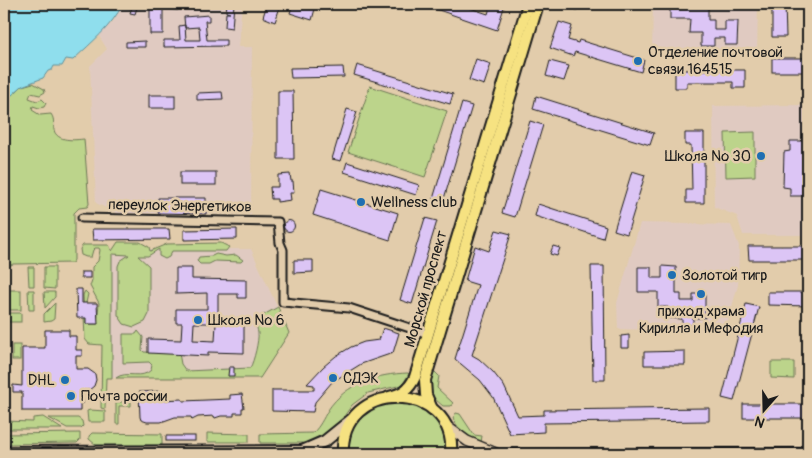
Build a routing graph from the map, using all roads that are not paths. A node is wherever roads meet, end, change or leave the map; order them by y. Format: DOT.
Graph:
graph roads {
  1 [pos="528,4"];
  2 [pos="538,4"];
  3 [pos="520,44"];
  4 [pos="82,218"];
  5 [pos="433,336"];
  6 [pos="388,397"];
  7 [pos="432,409"];
  8 [pos="354,418"];
  9 [pos="444,423"];
  10 [pos="4,452"];
  11 [pos="306,453"];
  12 [pos="736,453"];
  13 [pos="808,453"];
  14 [pos="343,454"];
  15 [pos="451,454"];
  16 [pos="498,454"];
  1 -- 3 [label="main road, Морской проспект"];
  2 -- 3 [label="main road, Морской проспект"];
  3 -- 5 [label="main road, Морской проспект"];
  4 -- 5 [label="street, переулок Энергетиков"];
  5 -- 6 [label="main road, Морской проспект"];
  5 -- 7 [label="main road, Морской проспект"];
  6 -- 7 [label="main road"];
  6 -- 8 [label="main road, Морской проспект"];
  7 -- 9 [label="main road"];
  8 -- 11 [label="main road"];
  8 -- 14 [label="main road"];
  9 -- 15 [label="main road"];
  9 -- 16 [label="street"];
  10 -- 11 [label="main road"];
  12 -- 13 [label="street"];
  12 -- 16 [label="street"];
}
